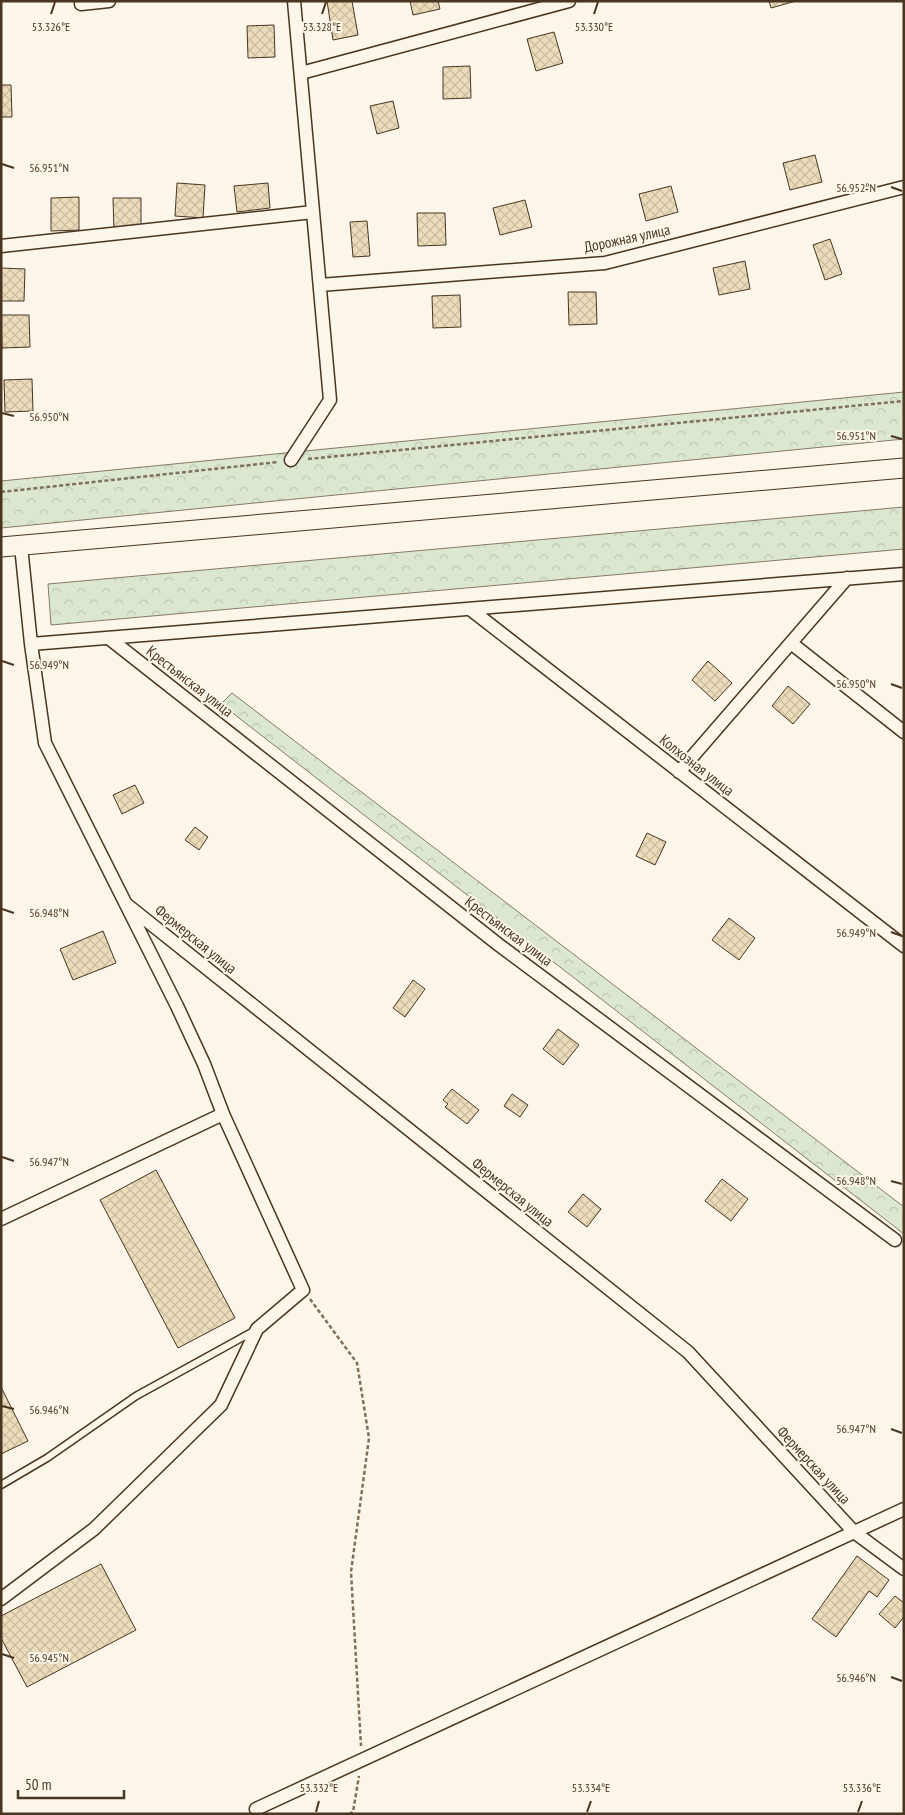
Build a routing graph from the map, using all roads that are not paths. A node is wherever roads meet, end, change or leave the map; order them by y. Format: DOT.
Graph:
graph roads {
  1 [pos="109,1"];
  2 [pos="294,1"];
  3 [pos="569,1"];
  4 [pos="81,4"];
  5 [pos="300,72"];
  6 [pos="904,187"];
  7 [pos="313,212"];
  8 [pos="1,246"];
  9 [pos="320,285"];
  10 [pos="290,460"];
  11 [pos="904,468"];
  12 [pos="21,546"];
  13 [pos="1,548"];
  14 [pos="904,574"];
  15 [pos="847,578"];
  16 [pos="470,609"];
  17 [pos="110,639"];
  18 [pos="791,643"];
  19 [pos="30,644"];
  20 [pos="904,732"];
  21 [pos="679,772"];
  22 [pos="126,904"];
  23 [pos="904,946"];
  24 [pos="223,1114"];
  25 [pos="1,1219"];
  26 [pos="895,1240"];
  27 [pos="257,1329"];
  28 [pos="1,1485"];
  29 [pos="904,1509"];
  30 [pos="854,1532"];
  31 [pos="904,1569"];
  32 [pos="1,1599"];
  33 [pos="256,1809"];
  1 -- 4 [label="street"];
  2 -- 5 [label="street"];
  3 -- 5 [label="street"];
  5 -- 7 [label="street"];
  6 -- 9 [label="street, Дорожная улица"];
  7 -- 8 [label="street"];
  7 -- 9 [label="street"];
  9 -- 10 [label="street"];
  11 -- 12 [label="street"];
  12 -- 13 [label="street"];
  12 -- 19 [label="street"];
  14 -- 15 [label="street"];
  15 -- 16 [label="street"];
  15 -- 18 [label="street"];
  16 -- 17 [label="street"];
  16 -- 21 [label="street, Колхозная улица"];
  17 -- 19 [label="street"];
  17 -- 26 [label="street, Крестьянская улица"];
  18 -- 20 [label="street"];
  18 -- 21 [label="street"];
  19 -- 22 [label="street"];
  21 -- 23 [label="street, Колхозная улица"];
  22 -- 24 [label="street"];
  22 -- 30 [label="street, Фермерская улица"];
  24 -- 25 [label="street"];
  24 -- 27 [label="street"];
  27 -- 28 [label="lane"];
  27 -- 32 [label="street"];
  29 -- 30 [label="street"];
  30 -- 31 [label="street, Фермерская улица"];
  30 -- 33 [label="street"];
}
